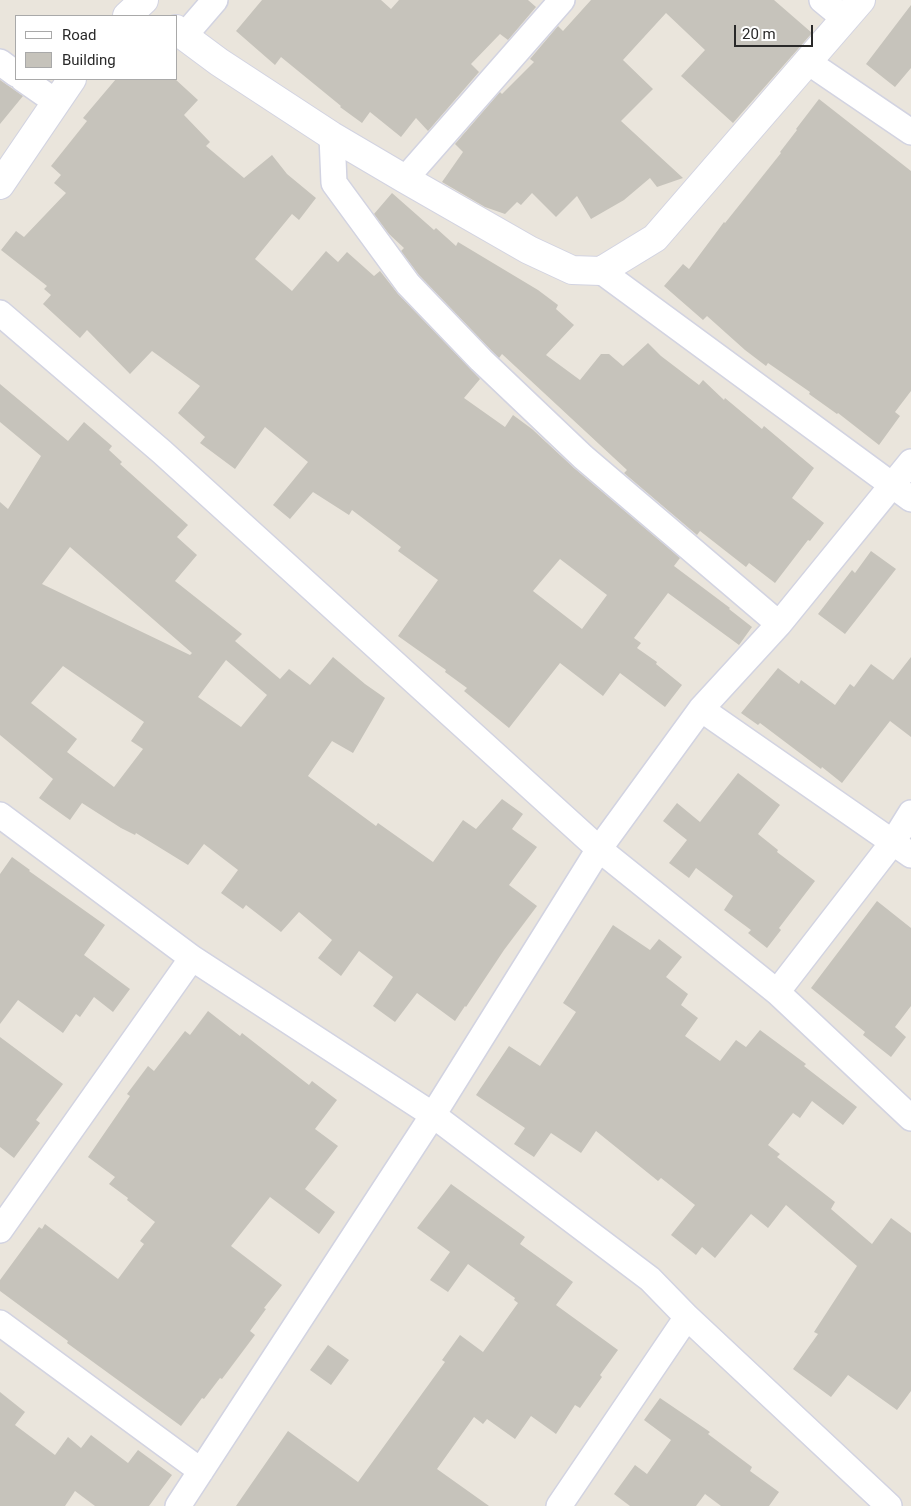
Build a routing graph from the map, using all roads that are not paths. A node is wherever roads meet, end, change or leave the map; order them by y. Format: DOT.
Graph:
graph roads {
  1 [pos="144,0"];
  2 [pos="149,0"];
  3 [pos="216,0"];
  4 [pos="562,0"];
  5 [pos="822,0"];
  6 [pos="853,10"];
  7 [pos="128,15"];
  8 [pos="163,15"];
  9 [pos="180,33"];
  10 [pos="0,62"];
  11 [pos="808,62"];
  12 [pos="15,73"];
  13 [pos="24,80"];
  14 [pos="71,80"];
  15 [pos="56,102"];
  16 [pos="911,132"];
  17 [pos="332,136"];
  18 [pos="404,179"];
  19 [pos="0,185"];
  20 [pos="601,271"];
  21 [pos="0,313"];
  22 [pos="911,462"];
  23 [pos="902,493"];
  24 [pos="779,624"];
  25 [pos="701,709"];
  26 [pos="911,813"];
  27 [pos="0,815"];
  28 [pos="599,849"];
  29 [pos="902,849"];
  30 [pos="192,958"];
  31 [pos="778,992"];
  32 [pos="433,1115"];
  33 [pos="911,1118"];
  34 [pos="0,1230"];
  35 [pos="687,1317"];
  36 [pos="0,1323"];
  37 [pos="201,1472"];
  38 [pos="178,1506"];
  39 [pos="559,1506"];
  40 [pos="889,1506"];
  1 -- 7 [label="street"];
  2 -- 8 [label="street"];
  3 -- 9 [label="street"];
  4 -- 18 [label="street"];
  5 -- 6 [label="street"];
  6 -- 11 [label="street"];
  9 -- 17 [label="street"];
  10 -- 12 [label="street"];
  11 -- 16 [label="street"];
  11 -- 20 [label="street"];
  13 -- 15 [label="street"];
  14 -- 15 [label="street"];
  15 -- 19 [label="street"];
  17 -- 18 [label="street"];
  17 -- 24 [label="street"];
  18 -- 20 [label="street"];
  20 -- 23 [label="street"];
  21 -- 28 [label="street"];
  22 -- 23 [label="street"];
  23 -- 24 [label="street"];
  24 -- 25 [label="street"];
  25 -- 28 [label="street"];
  25 -- 29 [label="street"];
  26 -- 29 [label="street"];
  27 -- 30 [label="street"];
  28 -- 31 [label="street"];
  28 -- 32 [label="street"];
  29 -- 31 [label="street"];
  30 -- 32 [label="street"];
  30 -- 34 [label="street"];
  31 -- 33 [label="street"];
  32 -- 35 [label="street"];
  32 -- 37 [label="street"];
  35 -- 39 [label="street"];
  35 -- 40 [label="street"];
  36 -- 37 [label="street"];
  37 -- 38 [label="street"];
}
